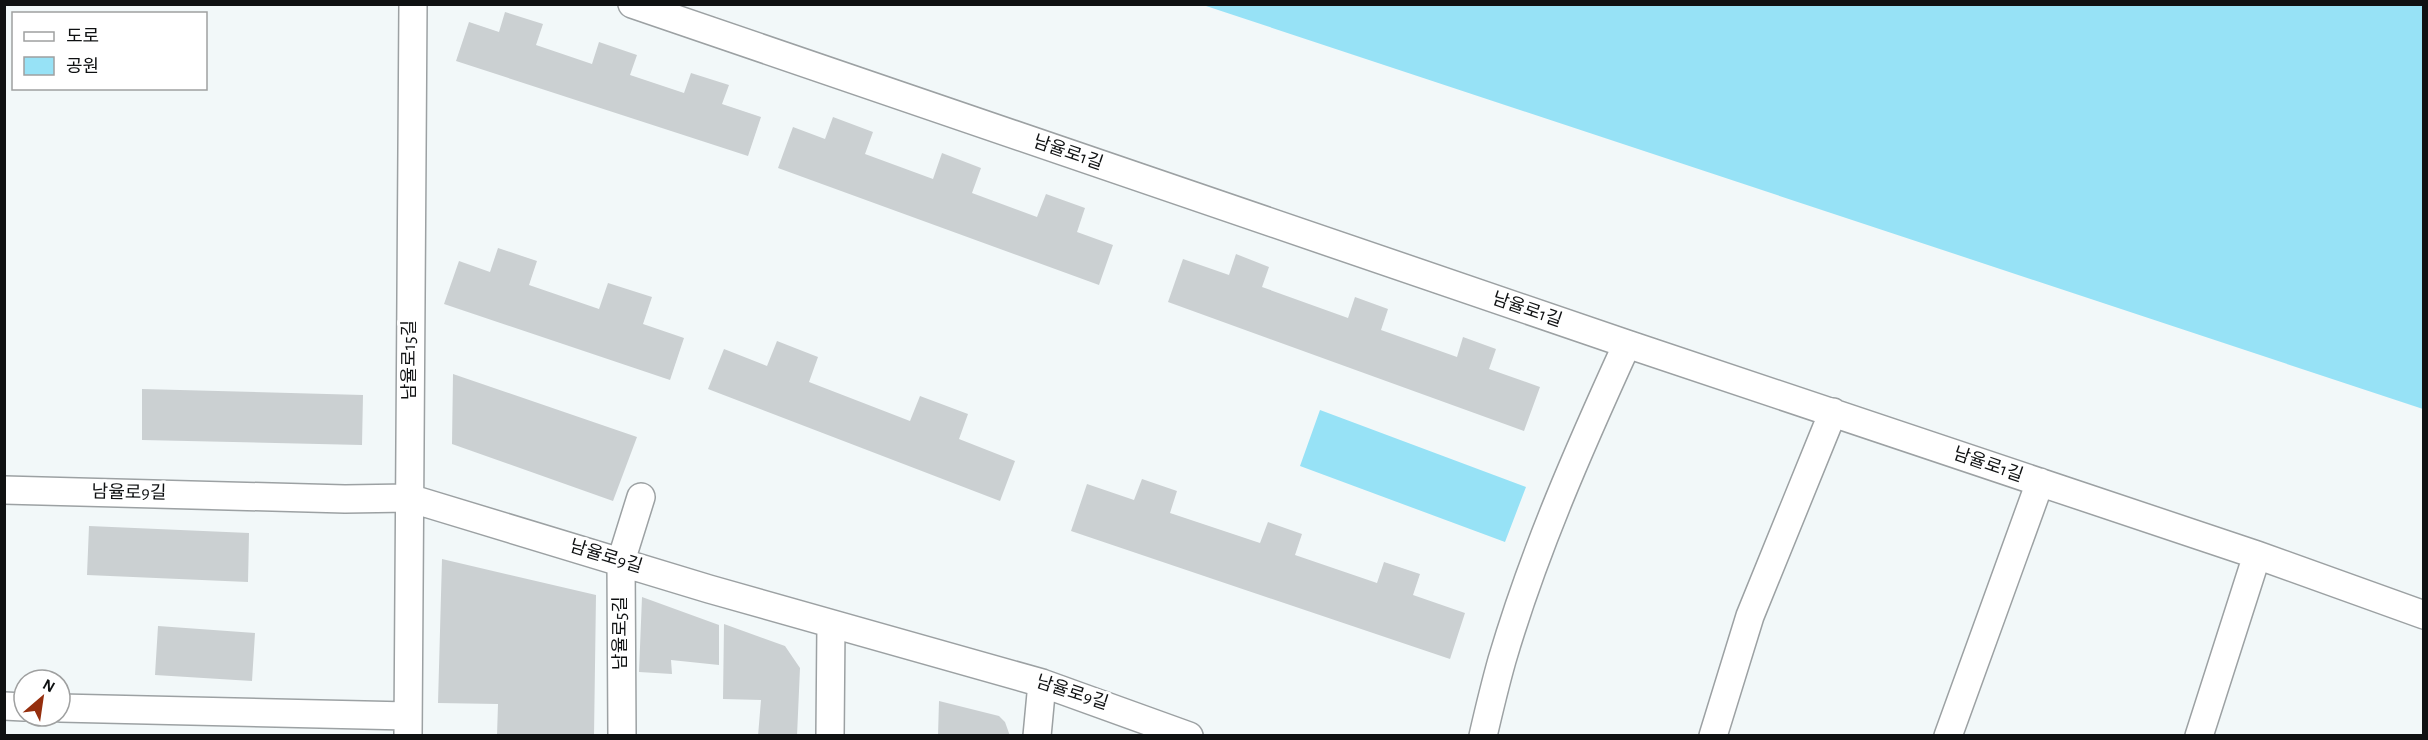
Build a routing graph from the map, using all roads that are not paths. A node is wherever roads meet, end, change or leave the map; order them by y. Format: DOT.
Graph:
graph roads {
  1 [pos="413,4"];
  2 [pos="632,4"];
  3 [pos="1627,344"];
  4 [pos="1833,412"];
  5 [pos="2040,482"];
  6 [pos="4,490"];
  7 [pos="641,497"];
  8 [pos="409,498"];
  9 [pos="2257,555"];
  10 [pos="621,561"];
  11 [pos="2424,615"];
  12 [pos="831,625"];
  13 [pos="1042,683"];
  14 [pos="72,709"];
  15 [pos="229,724"];
  16 [pos="408,726"];
  17 [pos="622,735"];
  18 [pos="830,735"];
  19 [pos="1037,735"];
  20 [pos="1189,735"];
  21 [pos="1483,735"];
  22 [pos="1713,735"];
  23 [pos="1948,735"];
  24 [pos="2199,735"];
  1 -- 8 [label="street, 남율로15길"];
  2 -- 3 [label="street, 남율로1길"];
  3 -- 4 [label="street, 남율로1길"];
  3 -- 21 [label="street"];
  4 -- 5 [label="street, 남율로1길"];
  4 -- 22 [label="street"];
  5 -- 9 [label="street, 남율로1길"];
  5 -- 23 [label="street"];
  6 -- 8 [label="street, 남율로9길"];
  7 -- 10 [label="street, 남율로5길"];
  8 -- 10 [label="street, 남율로9길"];
  8 -- 16 [label="street, 남율로15길"];
  9 -- 11 [label="street, 남율로1길"];
  9 -- 24 [label="street"];
  10 -- 12 [label="street, 남율로9길"];
  10 -- 17 [label="street, 남율로5길"];
  12 -- 13 [label="street, 남율로9길"];
  12 -- 18 [label="street"];
  13 -- 19 [label="street"];
  13 -- 20 [label="street, 남율로9길"];
  14 -- 15 [label="street, 남율로15길"];
  15 -- 16 [label="street, 남율로15길"];
}
